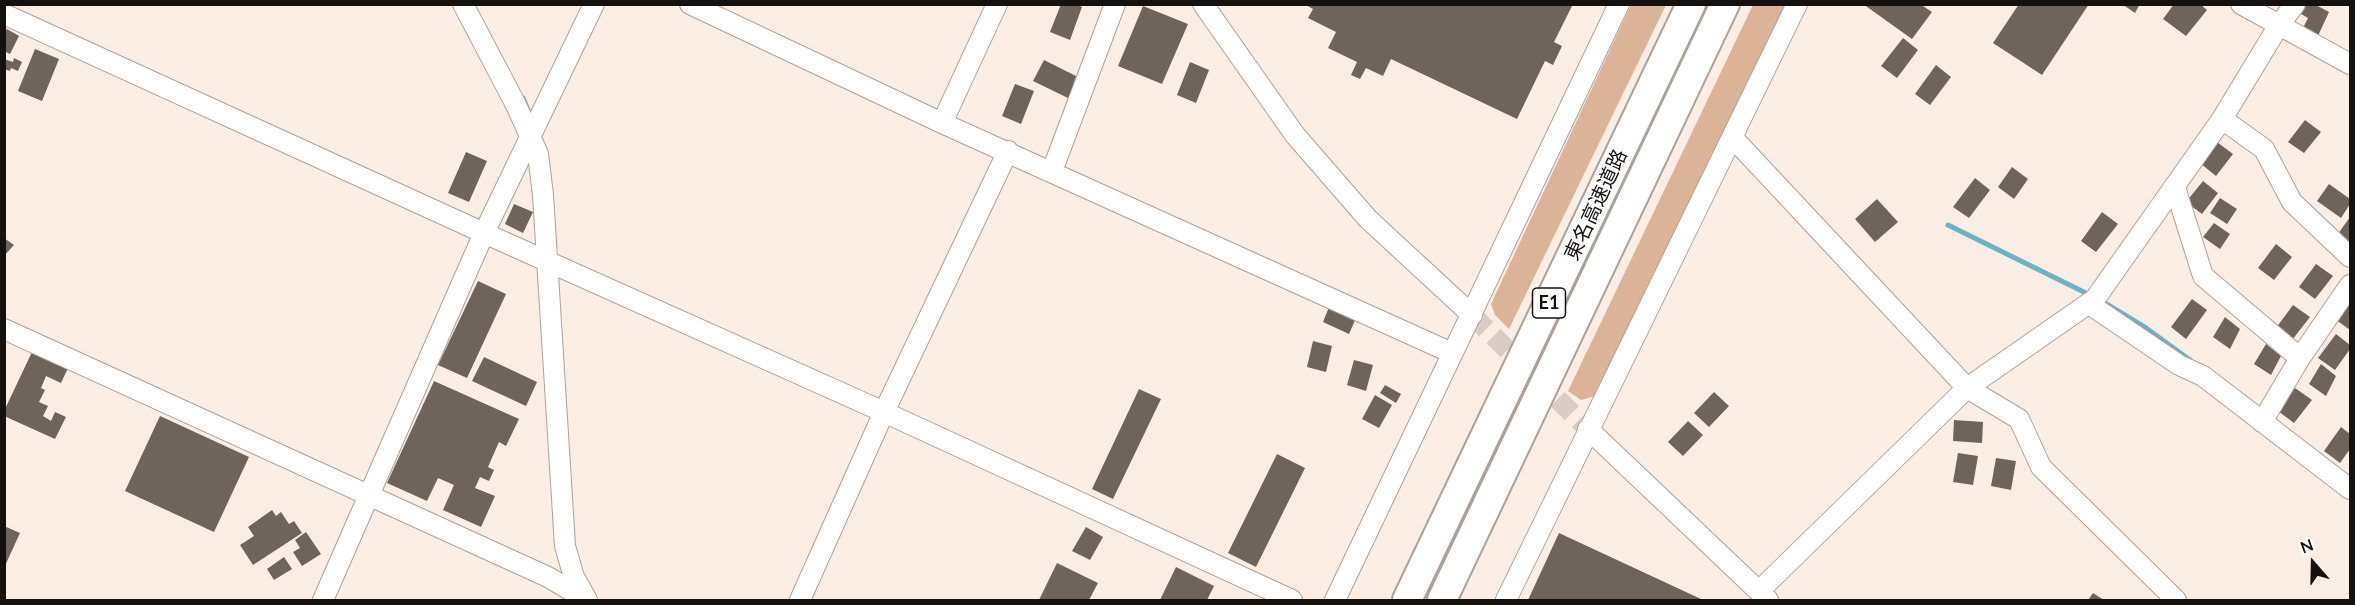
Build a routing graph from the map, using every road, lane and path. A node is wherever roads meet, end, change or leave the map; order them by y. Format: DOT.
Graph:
graph roads {
  1 [pos="463,4"];
  2 [pos="594,4"];
  3 [pos="690,4"];
  4 [pos="997,4"];
  5 [pos="1115,4"];
  6 [pos="1203,4"];
  7 [pos="1619,4"];
  8 [pos="1691,4"];
  9 [pos="1725,4"];
  10 [pos="1797,4"];
  11 [pos="2241,4"];
  12 [pos="2295,4"];
  13 [pos="4,14"];
  14 [pos="2279,25"];
  15 [pos="2350,64"];
  16 [pos="2222,119"];
  17 [pos="942,123"];
  18 [pos="531,136"];
  19 [pos="1733,138"];
  20 [pos="1008,151"];
  21 [pos="1052,171"];
  22 [pos="2175,187"];
  23 [pos="484,233"];
  24 [pos="2350,257"];
  25 [pos="548,262"];
  26 [pos="2350,285"];
  27 [pos="2096,297"];
  28 [pos="1472,315"];
  29 [pos="4,329"];
  30 [pos="1452,353"];
  31 [pos="2300,358"];
  32 [pos="1967,388"];
  33 [pos="884,412"];
  34 [pos="2266,416"];
  35 [pos="1588,429"];
  36 [pos="2350,489"];
  37 [pos="370,496"];
  38 [pos="1764,596"];
  39 [pos="323,600"];
  40 [pos="587,600"];
  41 [pos="800,600"];
  42 [pos="1292,600"];
  43 [pos="1335,600"];
  44 [pos="1407,600"];
  45 [pos="1442,600"];
  46 [pos="1506,600"];
  47 [pos="2175,600"];
  1 -- 18 [label="street"];
  2 -- 18 [label="street"];
  3 -- 17 [label="street"];
  4 -- 17 [label="street"];
  5 -- 21 [label="street"];
  6 -- 28 [label="street"];
  7 -- 28 [label="street"];
  8 -- 44 [label="highway, 東名高速道路 / E1"];
  9 -- 45 [label="highway, 東名高速道路 / E1"];
  10 -- 19 [label="street"];
  11 -- 14 [label="street"];
  12 -- 14 [label="street"];
  13 -- 23 [label="street"];
  14 -- 15 [label="street"];
  14 -- 16 [label="street"];
  16 -- 22 [label="street"];
  16 -- 24 [label="street"];
  17 -- 20 [label="street"];
  18 -- 23 [label="street"];
  18 -- 25 [label="street"];
  19 -- 32 [label="street"];
  19 -- 35 [label="street"];
  20 -- 21 [label="street"];
  20 -- 33 [label="street"];
  21 -- 30 [label="street"];
  22 -- 27 [label="street"];
  22 -- 31 [label="street"];
  23 -- 25 [label="street"];
  23 -- 37 [label="street"];
  25 -- 33 [label="street"];
  25 -- 40 [label="street"];
  26 -- 31 [label="street"];
  27 -- 32 [label="street"];
  27 -- 34 [label="street"];
  28 -- 30 [label="street"];
  29 -- 37 [label="street"];
  30 -- 43 [label="street"];
  31 -- 34 [label="street"];
  32 -- 38 [label="street"];
  32 -- 47 [label="street"];
  33 -- 41 [label="street"];
  33 -- 42 [label="street"];
  34 -- 36 [label="street"];
  35 -- 38 [label="street"];
  35 -- 46 [label="street"];
  37 -- 39 [label="street"];
  37 -- 40 [label="street"];
}
